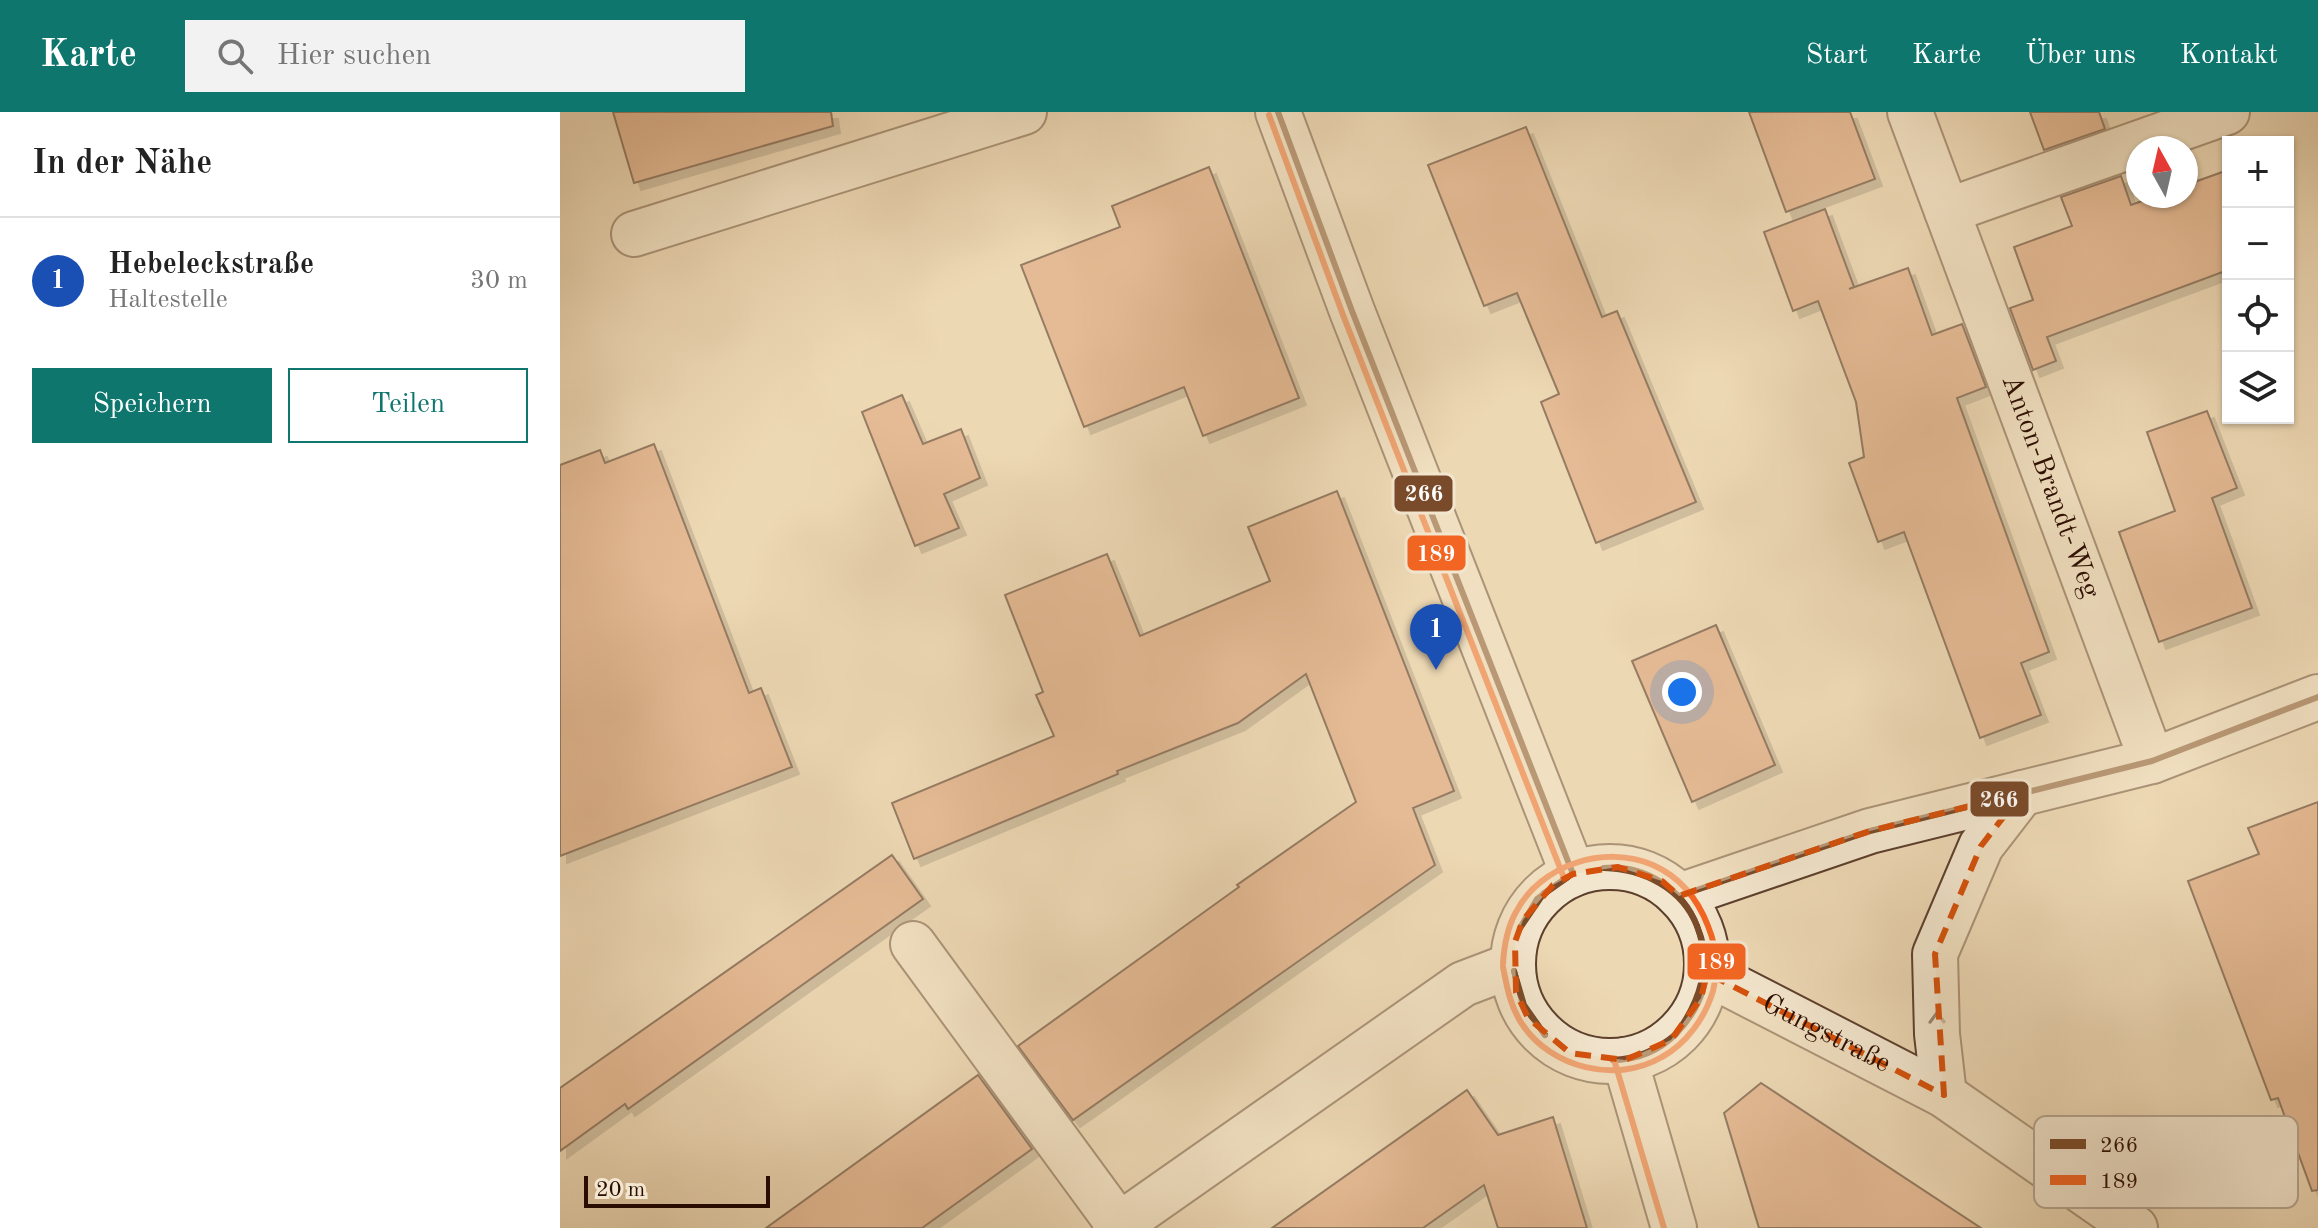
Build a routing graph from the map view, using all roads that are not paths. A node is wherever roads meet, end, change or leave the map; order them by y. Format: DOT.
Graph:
graph roads {
  1 [pos="1024,112"];
  2 [pos="1278,112"];
  3 [pos="1910,112"];
  4 [pos="2227,112"];
  5 [pos="939,125"];
  6 [pos="1947,211"];
  7 [pos="634,234"];
  8 [pos="2318,697"];
  9 [pos="2152,761"];
  10 [pos="2022,793"];
  11 [pos="1573,874"];
  12 [pos="1679,896"];
  13 [pos="913,944"];
  14 [pos="1513,965"];
  15 [pos="1707,973"];
  16 [pos="1625,1060"];
  17 [pos="1944,1095"];
  18 [pos="2034,1158"];
  19 [pos="2106,1208"];
  20 [pos="1117,1226"];
  21 [pos="1674,1228"];
  22 [pos="2135,1228"];
  1 -- 5 [label="street"];
  2 -- 11 [label="street"];
  3 -- 6 [label="street, Anton-Brandt-Weg"];
  4 -- 6 [label="street"];
  5 -- 7 [label="street"];
  6 -- 9 [label="street, Anton-Brandt-Weg"];
  8 -- 9 [label="street"];
  9 -- 10 [label="street"];
  10 -- 12 [label="street"];
  17 -- 10 [label="street, one-way"];
  11 -- 12 [label="street"];
  11 -- 14 [label="street"];
  12 -- 15 [label="street"];
  13 -- 20 [label="street"];
  14 -- 16 [label="street"];
  14 -- 20 [label="street"];
  15 -- 16 [label="street"];
  15 -- 17 [label="street, Gungstraße"];
  16 -- 21 [label="street"];
  17 -- 18 [label="street, Gungstraße"];
  19 -- 22 [label="street, Gungstraße"];
}
